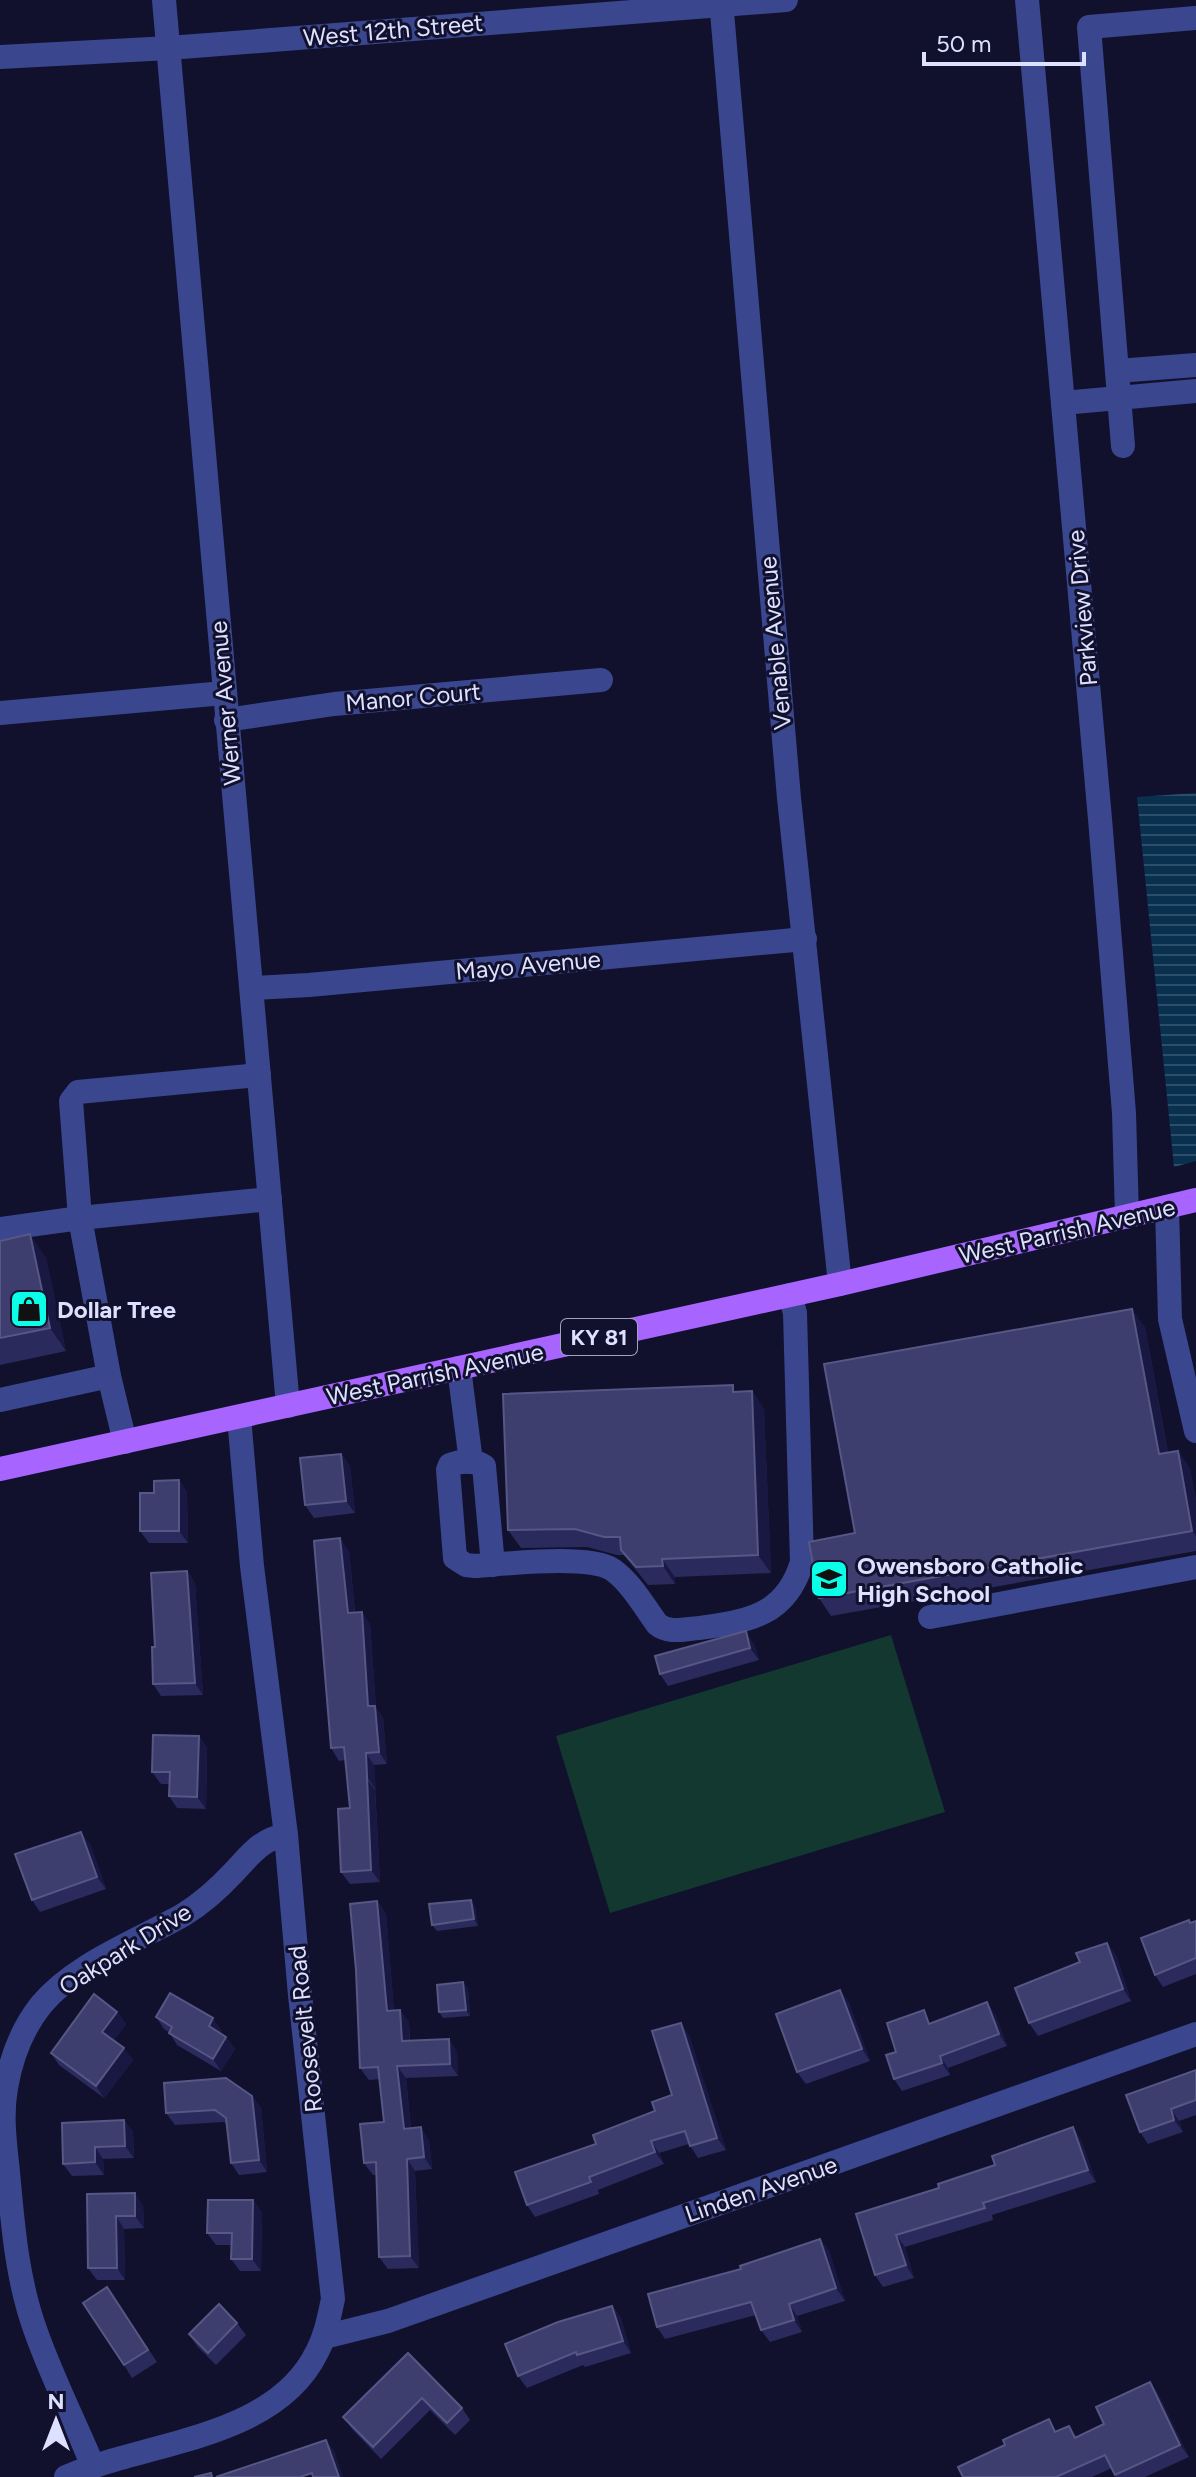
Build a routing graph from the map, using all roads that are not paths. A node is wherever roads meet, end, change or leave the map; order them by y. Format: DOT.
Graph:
graph roads {
  1 [pos="164,0"];
  2 [pos="786,0"];
  3 [pos="1027,0"];
  4 [pos="721,3"];
  5 [pos="1196,18"];
  6 [pos="169,48"];
  7 [pos="0,57"];
  8 [pos="1196,365"];
  9 [pos="1117,371"];
  10 [pos="1196,391"];
  11 [pos="1120,398"];
  12 [pos="1063,403"];
  13 [pos="1123,446"];
  14 [pos="601,680"];
  15 [pos="224,693"];
  16 [pos="0,713"];
  17 [pos="226,720"];
  18 [pos="805,939"];
  19 [pos="252,988"];
  20 [pos="259,1075"];
  21 [pos="270,1199"];
  22 [pos="1196,1200"];
  23 [pos="1167,1207"];
  24 [pos="1127,1217"];
  25 [pos="80,1218"];
  26 [pos="0,1229"];
  27 [pos="840,1284"];
  28 [pos="790,1295"];
  29 [pos="459,1368"];
  30 [pos="109,1376"];
  31 [pos="0,1400"];
  32 [pos="288,1406"];
  33 [pos="239,1417"];
  34 [pos="1196,1431"];
  35 [pos="125,1442"];
  36 [pos="471,1462"];
  37 [pos="0,1469"];
  38 [pos="493,1565"];
  39 [pos="1196,1567"];
  40 [pos="930,1617"];
  41 [pos="286,1835"];
  42 [pos="1196,2034"];
  43 [pos="12,2293"];
  44 [pos="324,2337"];
  45 [pos="93,2466"];
  46 [pos="66,2477"];
  1 -- 6 [label="street, Werner Avenue"];
  2 -- 4 [label="street, West 12th Street"];
  3 -- 12 [label="street, Parkview Drive"];
  4 -- 6 [label="street, West 12th Street"];
  4 -- 18 [label="street, Venable Avenue"];
  5 -- 9 [label="street"];
  6 -- 7 [label="street, West 12th Street"];
  6 -- 15 [label="street, Werner Avenue"];
  8 -- 9 [label="street"];
  9 -- 11 [label="street"];
  10 -- 11 [label="street"];
  11 -- 12 [label="street"];
  11 -- 13 [label="street"];
  12 -- 24 [label="street, Parkview Drive"];
  14 -- 17 [label="street, Manor Court"];
  15 -- 16 [label="street"];
  15 -- 17 [label="street, Werner Avenue"];
  17 -- 19 [label="street, Werner Avenue"];
  18 -- 19 [label="street, Mayo Avenue"];
  18 -- 27 [label="street, Venable Avenue"];
  19 -- 20 [label="street, Werner Avenue"];
  20 -- 21 [label="street, Werner Avenue"];
  20 -- 25 [label="street"];
  21 -- 25 [label="street"];
  21 -- 32 [label="street, Werner Avenue"];
  22 -- 23 [label="main road, West Parrish Avenue / KY 81"];
  23 -- 24 [label="main road, West Parrish Avenue / KY 81"];
  23 -- 34 [label="street"];
  24 -- 27 [label="main road, West Parrish Avenue / KY 81"];
  25 -- 26 [label="street"];
  25 -- 30 [label="street"];
  27 -- 28 [label="main road, West Parrish Avenue / KY 81"];
  28 -- 29 [label="main road, West Parrish Avenue / KY 81"];
  28 -- 38 [label="street"];
  29 -- 32 [label="main road, West Parrish Avenue / KY 81"];
  29 -- 36 [label="street"];
  30 -- 31 [label="street"];
  30 -- 35 [label="street"];
  32 -- 33 [label="main road, West Parrish Avenue / KY 81"];
  33 -- 35 [label="main road, West Parrish Avenue / KY 81"];
  33 -- 41 [label="street, Roosevelt Road"];
  35 -- 37 [label="main road, West Parrish Avenue / KY 81"];
  36 -- 38 [label="street"];
  36 -- 38 [label="street"];
  39 -- 40 [label="street"];
  41 -- 43 [label="street, Oakpark Drive"];
  41 -- 44 [label="street, Roosevelt Road"];
  42 -- 44 [label="street, Linden Avenue"];
  43 -- 45 [label="street, Oakpark Drive"];
  44 -- 45 [label="street, Roosevelt Road"];
  45 -- 46 [label="street, Roosevelt Road"];
}
